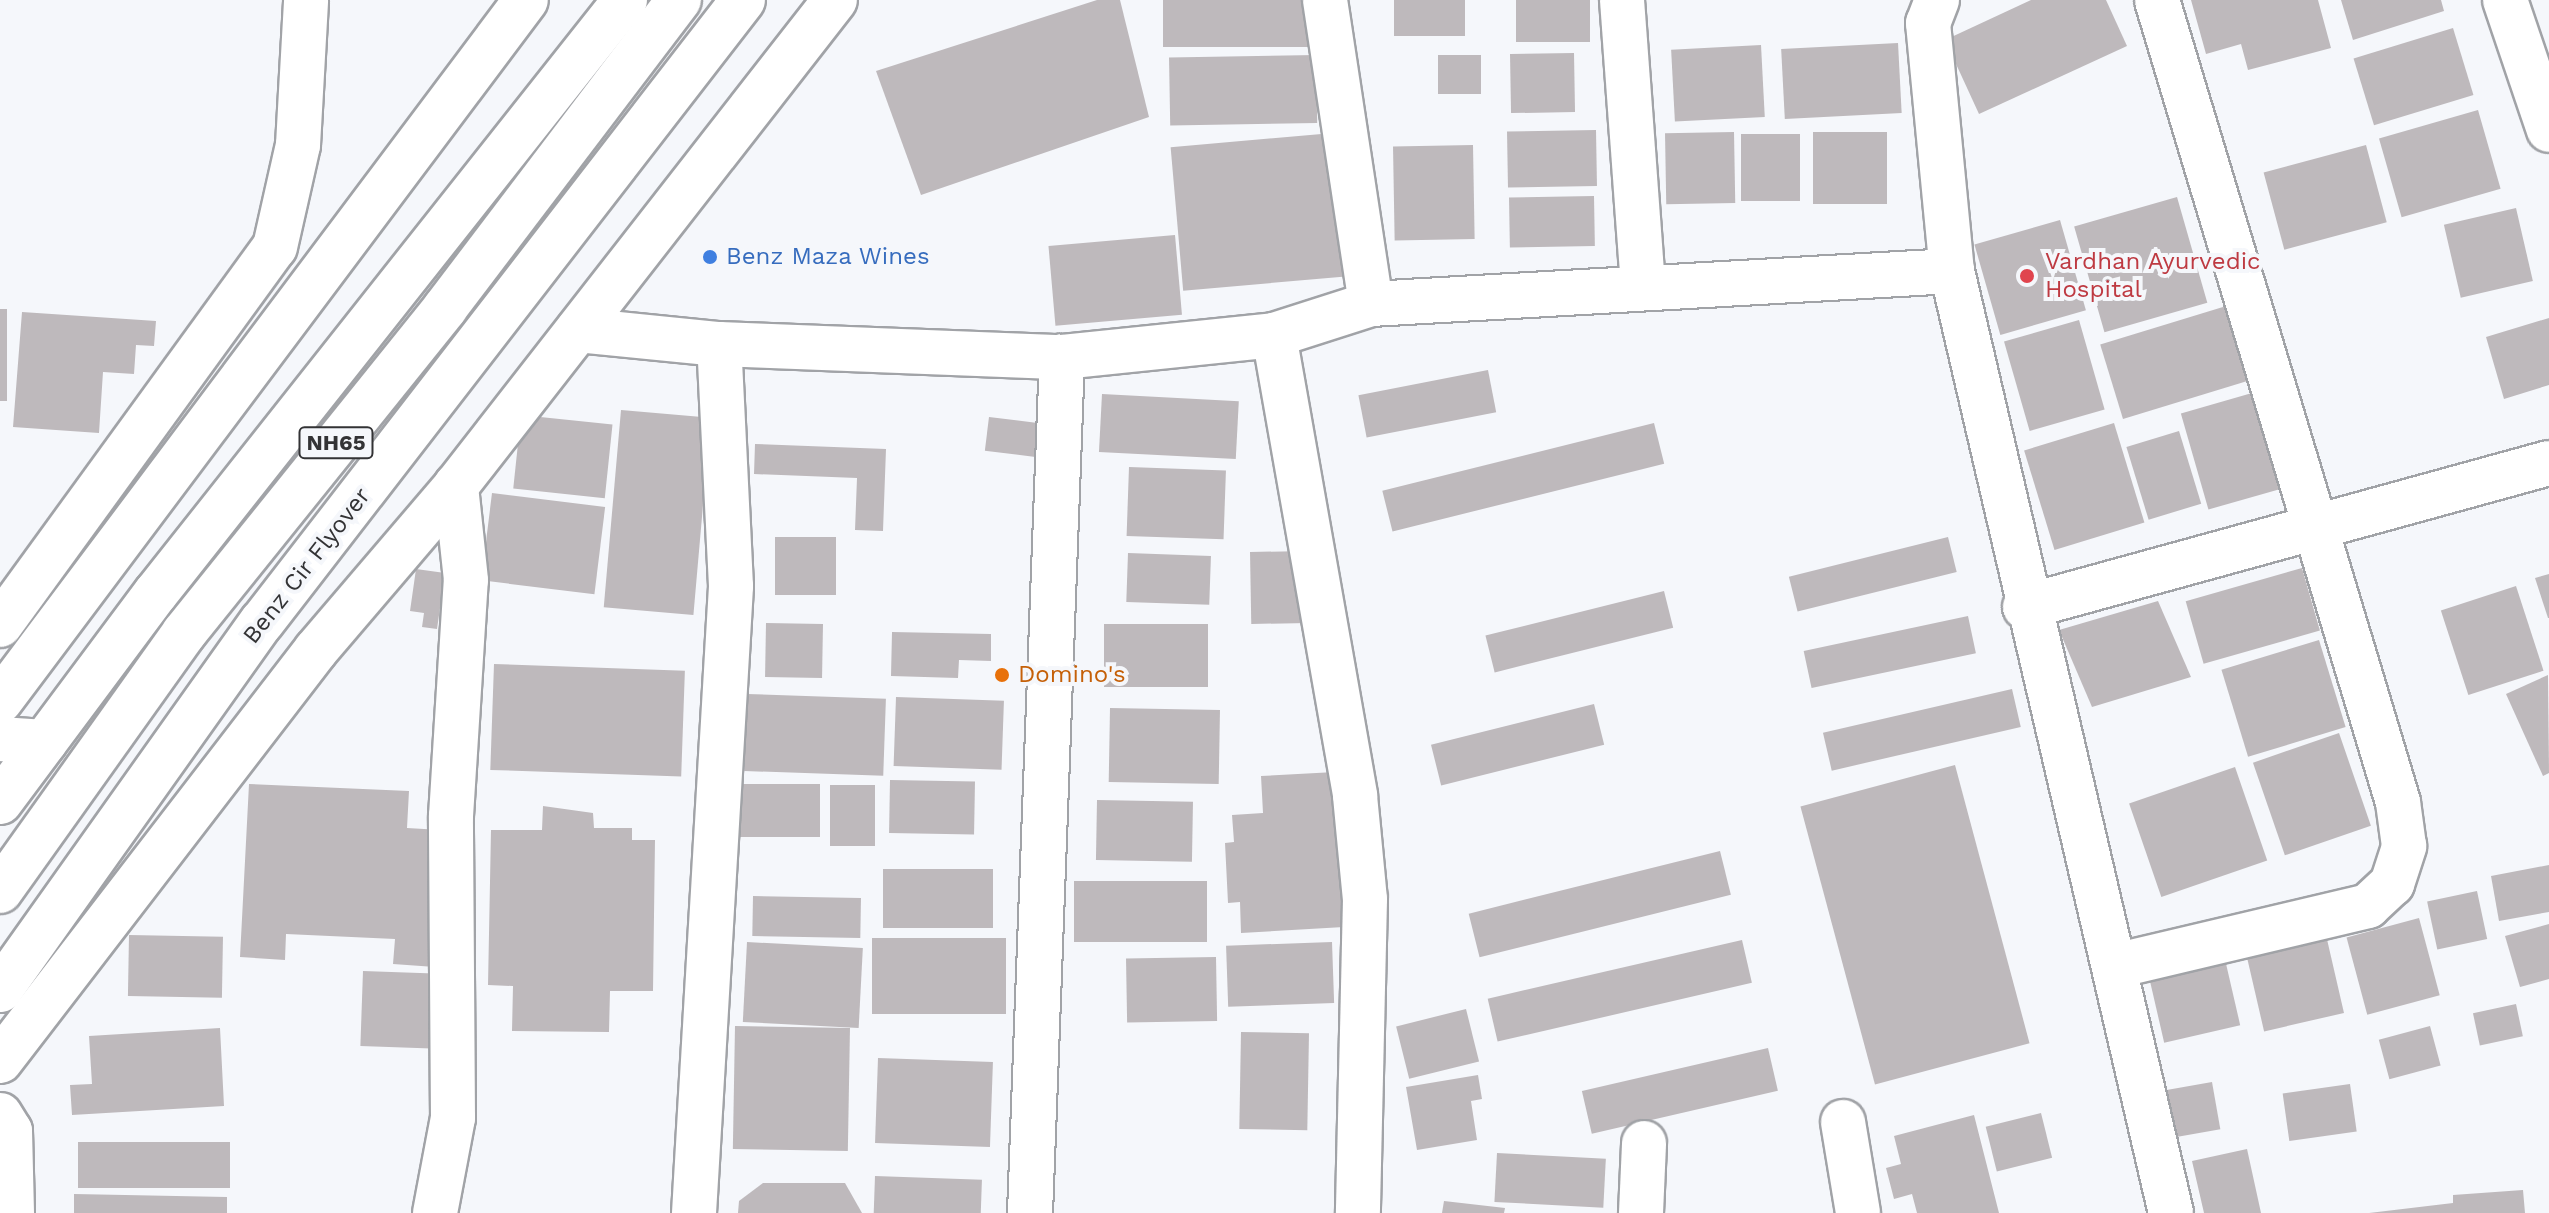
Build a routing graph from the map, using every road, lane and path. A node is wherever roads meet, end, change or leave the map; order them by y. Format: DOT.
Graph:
graph roads {
  1 [pos="306,0"];
  2 [pos="526,0"];
  3 [pos="625,0"];
  4 [pos="679,0"];
  5 [pos="743,0"];
  6 [pos="835,0"];
  7 [pos="1325,0"];
  8 [pos="1622,0"];
  9 [pos="1937,0"];
  10 [pos="2157,0"];
  11 [pos="2505,0"];
  12 [pos="2549,130"];
  13 [pos="1952,271"];
  14 [pos="1643,286"];
  15 [pos="1371,304"];
  16 [pos="578,330"];
  17 [pos="1274,335"];
  18 [pos="719,344"];
  19 [pos="1062,357"];
  20 [pos="2549,463"];
  21 [pos="456,486"];
  22 [pos="2314,528"];
  23 [pos="2025,607"];
  24 [pos="0,625"];
  25 [pos="0,701"];
  26 [pos="0,739"];
  27 [pos="45,742"];
  28 [pos="0,802"];
  29 [pos="0,891"];
  30 [pos="2115,966"];
  31 [pos="0,990"];
  32 [pos="0,1061"];
  33 [pos="0,1115"];
  34 [pos="1843,1122"];
  35 [pos="1644,1143"];
  36 [pos="12,1213"];
  37 [pos="435,1213"];
  38 [pos="694,1213"];
  39 [pos="1030,1213"];
  40 [pos="1358,1213"];
  41 [pos="1641,1213"];
  42 [pos="1858,1213"];
  43 [pos="2171,1213"];
  1 -- 24 [label="main road"];
  2 -- 25 [label="main road"];
  3 -- 27 [label="main road, NH65"];
  4 -- 29 [label="main road, NH65"];
  5 -- 31 [label="main road, Benz Cir Flyover"];
  6 -- 16 [label="main road"];
  7 -- 15 [label="main road"];
  8 -- 14 [label="main road"];
  9 -- 13 [label="main road"];
  10 -- 22 [label="main road"];
  11 -- 12 [label="main road"];
  13 -- 14 [label="main road"];
  13 -- 23 [label="main road"];
  14 -- 15 [label="main road"];
  15 -- 17 [label="main road"];
  16 -- 18 [label="main road"];
  16 -- 21 [label="main road"];
  17 -- 19 [label="main road"];
  17 -- 40 [label="main road"];
  18 -- 19 [label="main road"];
  18 -- 38 [label="main road"];
  19 -- 39 [label="main road"];
  20 -- 22 [label="main road"];
  21 -- 32 [label="main road"];
  21 -- 37 [label="main road"];
  22 -- 23 [label="main road"];
  22 -- 30 [label="main road"];
  23 -- 30 [label="main road"];
  26 -- 27 [label="main road"];
  27 -- 28 [label="main road, NH65"];
  30 -- 43 [label="main road"];
  33 -- 36 [label="main road"];
  34 -- 42 [label="main road"];
  35 -- 41 [label="main road"];
}
